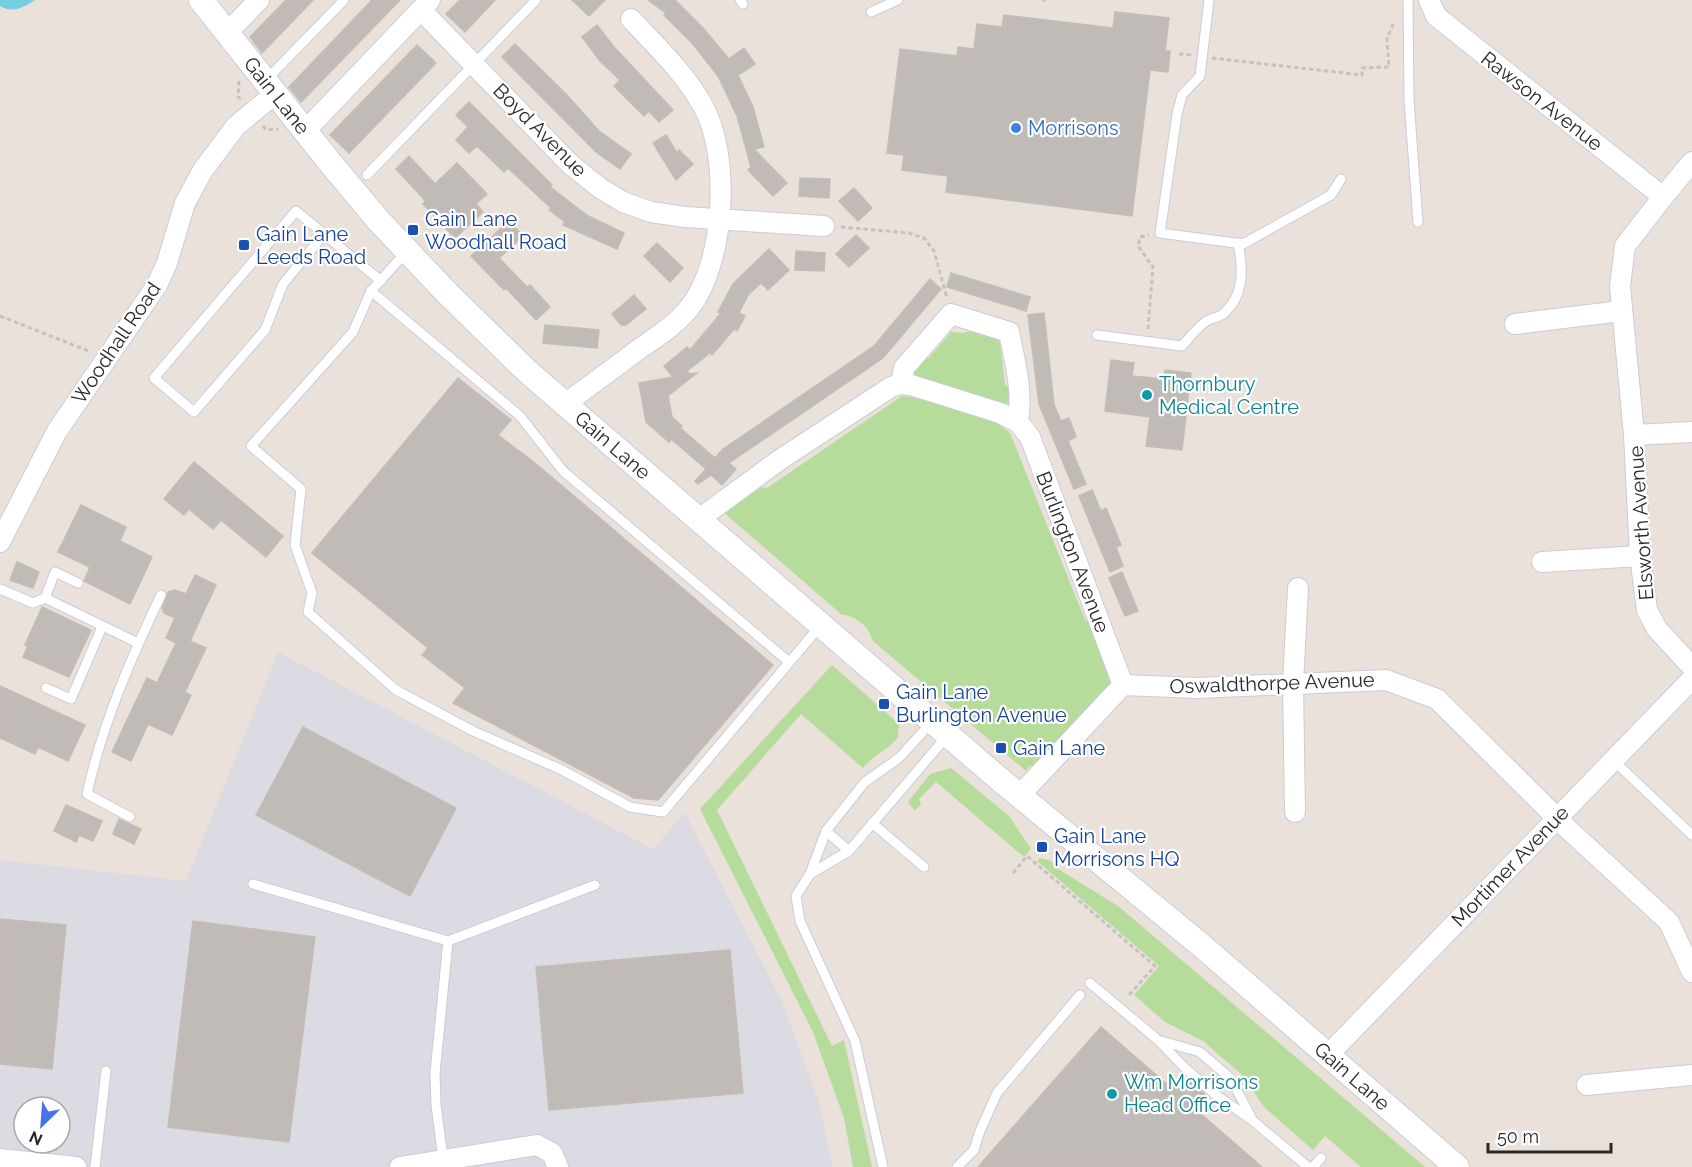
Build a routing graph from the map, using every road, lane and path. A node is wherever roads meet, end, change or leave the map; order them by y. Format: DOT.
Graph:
graph roads {
  1 [pos="201,0"];
  2 [pos="259,0"];
  3 [pos="344,0"];
  4 [pos="536,0"];
  5 [pos="898,0"];
  6 [pos="1209,0"];
  7 [pos="1408,0"];
  8 [pos="1429,0"];
  9 [pos="425,5"];
  10 [pos="872,12"];
  11 [pos="1408,13"];
  12 [pos="631,19"];
  13 [pos="228,32"];
  14 [pos="1179,54"];
  15 [pos="1202,56"];
  16 [pos="474,64"];
  17 [pos="271,87"];
  18 [pos="305,131"];
  19 [pos="1692,162"];
  20 [pos="367,175"];
  21 [pos="1341,179"];
  22 [pos="1662,197"];
  23 [pos="720,220"];
  24 [pos="1418,222"];
  25 [pos="824,226"];
  26 [pos="1160,233"];
  27 [pos="324,234"];
  28 [pos="1238,243"];
  29 [pos="407,251"];
  30 [pos="381,281"];
  31 [pos="371,291"];
  32 [pos="1621,311"];
  33 [pos="951,314"];
  34 [pos="0,316"];
  35 [pos="1515,324"];
  36 [pos="1097,335"];
  37 [pos="1147,341"];
  38 [pos="106,359"];
  39 [pos="901,384"];
  40 [pos="565,404"];
  41 [pos="1018,422"];
  42 [pos="1692,432"];
  43 [pos="1634,435"];
  44 [pos="699,519"];
  45 [pos="0,542"];
  46 [pos="1640,556"];
  47 [pos="1542,562"];
  48 [pos="78,583"];
  49 [pos="1298,588"];
  50 [pos="0,589"];
  51 [pos="161,595"];
  52 [pos="45,598"];
  53 [pos="821,625"];
  54 [pos="102,627"];
  55 [pos="138,644"];
  56 [pos="789,662"];
  57 [pos="1692,667"];
  58 [pos="1692,679"];
  59 [pos="1293,684"];
  60 [pos="1123,685"];
  61 [pos="46,688"];
  62 [pos="940,728"];
  63 [pos="1613,760"];
  64 [pos="1019,796"];
  65 [pos="1295,812"];
  66 [pos="130,817"];
  67 [pos="1557,818"];
  68 [pos="873,823"];
  69 [pos="826,831"];
  70 [pos="1692,835"];
  71 [pos="849,850"];
  72 [pos="924,867"];
  73 [pos="1013,873"];
  74 [pos="810,874"];
  75 [pos="253,884"];
  76 [pos="595,885"];
  77 [pos="448,941"];
  78 [pos="1692,972"];
  79 [pos="1090,982"];
  80 [pos="1080,995"];
  81 [pos="1129,995"];
  82 [pos="1158,1040"];
  83 [pos="1328,1055"];
  84 [pos="106,1071"];
  85 [pos="1692,1075"];
  86 [pos="1587,1084"];
  87 [pos="1252,1120"];
  88 [pos="1320,1158"];
  89 [pos="0,1159"];
  90 [pos="443,1159"];
  91 [pos="76,1167"];
  92 [pos="95,1167"];
  93 [pos="400,1167"];
  94 [pos="558,1167"];
  95 [pos="883,1167"];
  96 [pos="957,1167"];
  97 [pos="1308,1167"];
  98 [pos="1313,1167"];
  99 [pos="1457,1167"];
  1 -- 13 [label="street, Gain Lane"];
  2 -- 13 [label="street"];
  3 -- 17 [label="lane"];
  4 -- 16 [label="lane"];
  5 -- 10 [label="lane"];
  6 -- 15 [label="lane"];
  7 -- 11 [label="lane"];
  8 -- 22 [label="street, Rawson Avenue"];
  9 -- 16 [label="street, Boyd Avenue"];
  9 -- 18 [label="street"];
  11 -- 15 [label="path"];
  11 -- 24 [label="lane"];
  12 -- 23 [label="street"];
  13 -- 17 [label="street, Gain Lane"];
  14 -- 15 [label="path"];
  15 -- 26 [label="lane"];
  16 -- 20 [label="lane"];
  16 -- 23 [label="street, Boyd Avenue"];
  17 -- 18 [label="street, Gain Lane"];
  17 -- 38 [label="street, Woodhall Road"];
  18 -- 29 [label="street, Gain Lane"];
  19 -- 22 [label="street, Elsworth Avenue"];
  21 -- 28 [label="lane"];
  22 -- 32 [label="street, Elsworth Avenue"];
  23 -- 25 [label="street, Boyd Avenue"];
  23 -- 40 [label="street"];
  25 -- 33 [label="path"];
  26 -- 28 [label="lane"];
  26 -- 37 [label="path"];
  27 -- 27 [label="lane"];
  27 -- 30 [label="lane"];
  28 -- 37 [label="lane"];
  29 -- 30 [label="lane"];
  29 -- 40 [label="street, Gain Lane"];
  30 -- 31 [label="lane"];
  31 -- 56 [label="lane"];
  31 -- 56 [label="lane"];
  32 -- 35 [label="street"];
  32 -- 43 [label="street, Elsworth Avenue"];
  33 -- 39 [label="street"];
  33 -- 41 [label="street"];
  34 -- 38 [label="path"];
  36 -- 37 [label="lane"];
  38 -- 45 [label="street, Woodhall Road"];
  39 -- 41 [label="street"];
  39 -- 44 [label="street"];
  40 -- 44 [label="street, Gain Lane"];
  41 -- 60 [label="street, Burlington Avenue"];
  42 -- 43 [label="street"];
  43 -- 46 [label="street, Elsworth Avenue"];
  44 -- 53 [label="street, Gain Lane"];
  46 -- 47 [label="street"];
  46 -- 57 [label="street, Elsworth Avenue"];
  48 -- 52 [label="lane"];
  49 -- 59 [label="street"];
  50 -- 52 [label="lane"];
  51 -- 55 [label="lane"];
  52 -- 54 [label="lane"];
  53 -- 56 [label="lane"];
  53 -- 62 [label="street, Gain Lane"];
  54 -- 55 [label="lane"];
  54 -- 61 [label="lane"];
  55 -- 66 [label="lane"];
  58 -- 63 [label="street, Mortimer Avenue"];
  59 -- 60 [label="street, Oswaldthorpe Avenue"];
  59 -- 65 [label="street"];
  59 -- 67 [label="street, Oswaldthorpe Avenue"];
  60 -- 64 [label="street"];
  62 -- 64 [label="street, Gain Lane"];
  62 -- 68 [label="lane"];
  62 -- 69 [label="lane"];
  63 -- 67 [label="street, Mortimer Avenue"];
  63 -- 70 [label="lane"];
  64 -- 83 [label="street, Gain Lane"];
  67 -- 78 [label="street, Oswaldthorpe Avenue"];
  67 -- 83 [label="street, Mortimer Avenue"];
  68 -- 71 [label="lane"];
  68 -- 72 [label="lane"];
  69 -- 71 [label="lane"];
  69 -- 74 [label="lane"];
  71 -- 74 [label="lane"];
  73 -- 81 [label="path"];
  74 -- 95 [label="lane"];
  75 -- 77 [label="lane"];
  76 -- 77 [label="lane"];
  77 -- 90 [label="lane"];
  79 -- 82 [label="lane"];
  80 -- 96 [label="lane"];
  82 -- 87 [label="lane"];
  82 -- 87 [label="lane"];
  83 -- 99 [label="street, Gain Lane"];
  84 -- 92 [label="lane"];
  85 -- 86 [label="street"];
  87 -- 97 [label="lane"];
  88 -- 98 [label="lane"];
  89 -- 91 [label="street"];
  90 -- 93 [label="street"];
  90 -- 94 [label="street"];
}
